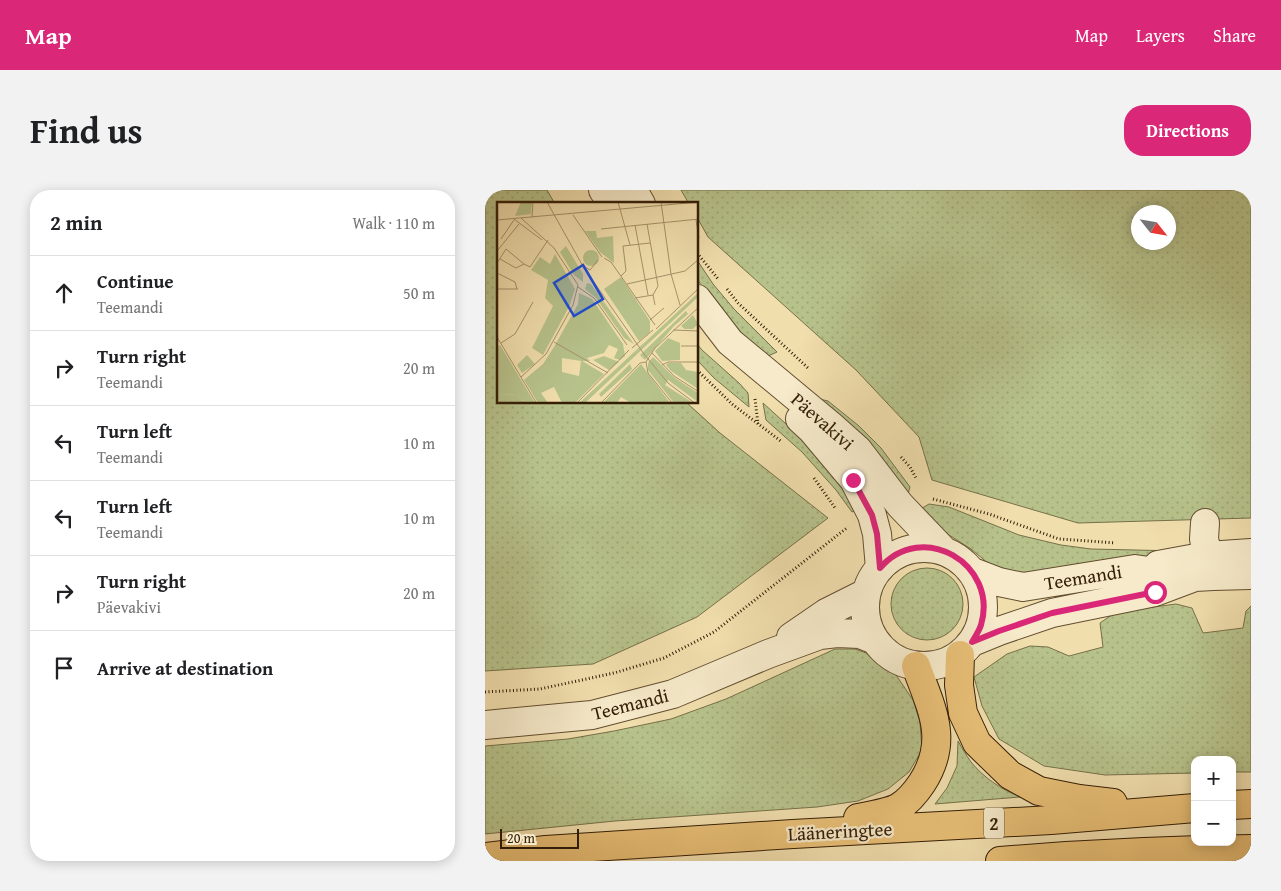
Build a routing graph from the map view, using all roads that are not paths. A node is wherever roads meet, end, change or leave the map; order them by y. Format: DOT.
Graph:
graph roads {
  1 [pos="603,190"];
  2 [pos="633,190"];
  3 [pos="612,202"];
  4 [pos="640,202"];
  5 [pos="699,302"];
  6 [pos="699,325"];
  7 [pos="1205,523"];
  8 [pos="942,549"];
  9 [pos="1251,554"];
  10 [pos="880,568"];
  11 [pos="1205,570"];
  12 [pos="973,572"];
  13 [pos="1251,575"];
  14 [pos="866,593"];
  15 [pos="875,640"];
  16 [pos="966,648"];
  17 [pos="768,654"];
  18 [pos="916,666"];
  19 [pos="485,725"];
  20 [pos="1191,803"];
  21 [pos="1251,804"];
  22 [pos="1236,805"];
  23 [pos="1191,808"];
  24 [pos="793,834"];
  25 [pos="1251,849"];
  26 [pos="485,857"];
  27 [pos="1000,861"];
  1 -- 3 [label="street"];
  2 -- 4 [label="street"];
  5 -- 8 [label="street, Päevakivi"];
  6 -- 10 [label="street, Päevakivi"];
  7 -- 11 [label="street"];
  8 -- 10 [label="street, Teemandi"];
  8 -- 12 [label="street, Teemandi"];
  9 -- 11 [label="street"];
  10 -- 14 [label="street, Teemandi"];
  11 -- 12 [label="street, Teemandi"];
  11 -- 13 [label="street, Teemandi"];
  11 -- 16 [label="street, Teemandi"];
  12 -- 16 [label="street, Teemandi"];
  14 -- 15 [label="street, Teemandi"];
  14 -- 17 [label="street, Teemandi"];
  15 -- 17 [label="street, Teemandi"];
  15 -- 18 [label="street, Teemandi"];
  16 -- 18 [label="street, Teemandi"];
  16 -- 20 [label="highway"];
  17 -- 19 [label="street, Teemandi"];
  18 -- 24 [label="highway"];
  21 -- 22 [label="highway"];
  23 -- 24 [label="highway, Lääneringtee / 2"];
  24 -- 26 [label="highway, Lääneringtee / 2"];
  25 -- 27 [label="highway, 2"];
}
